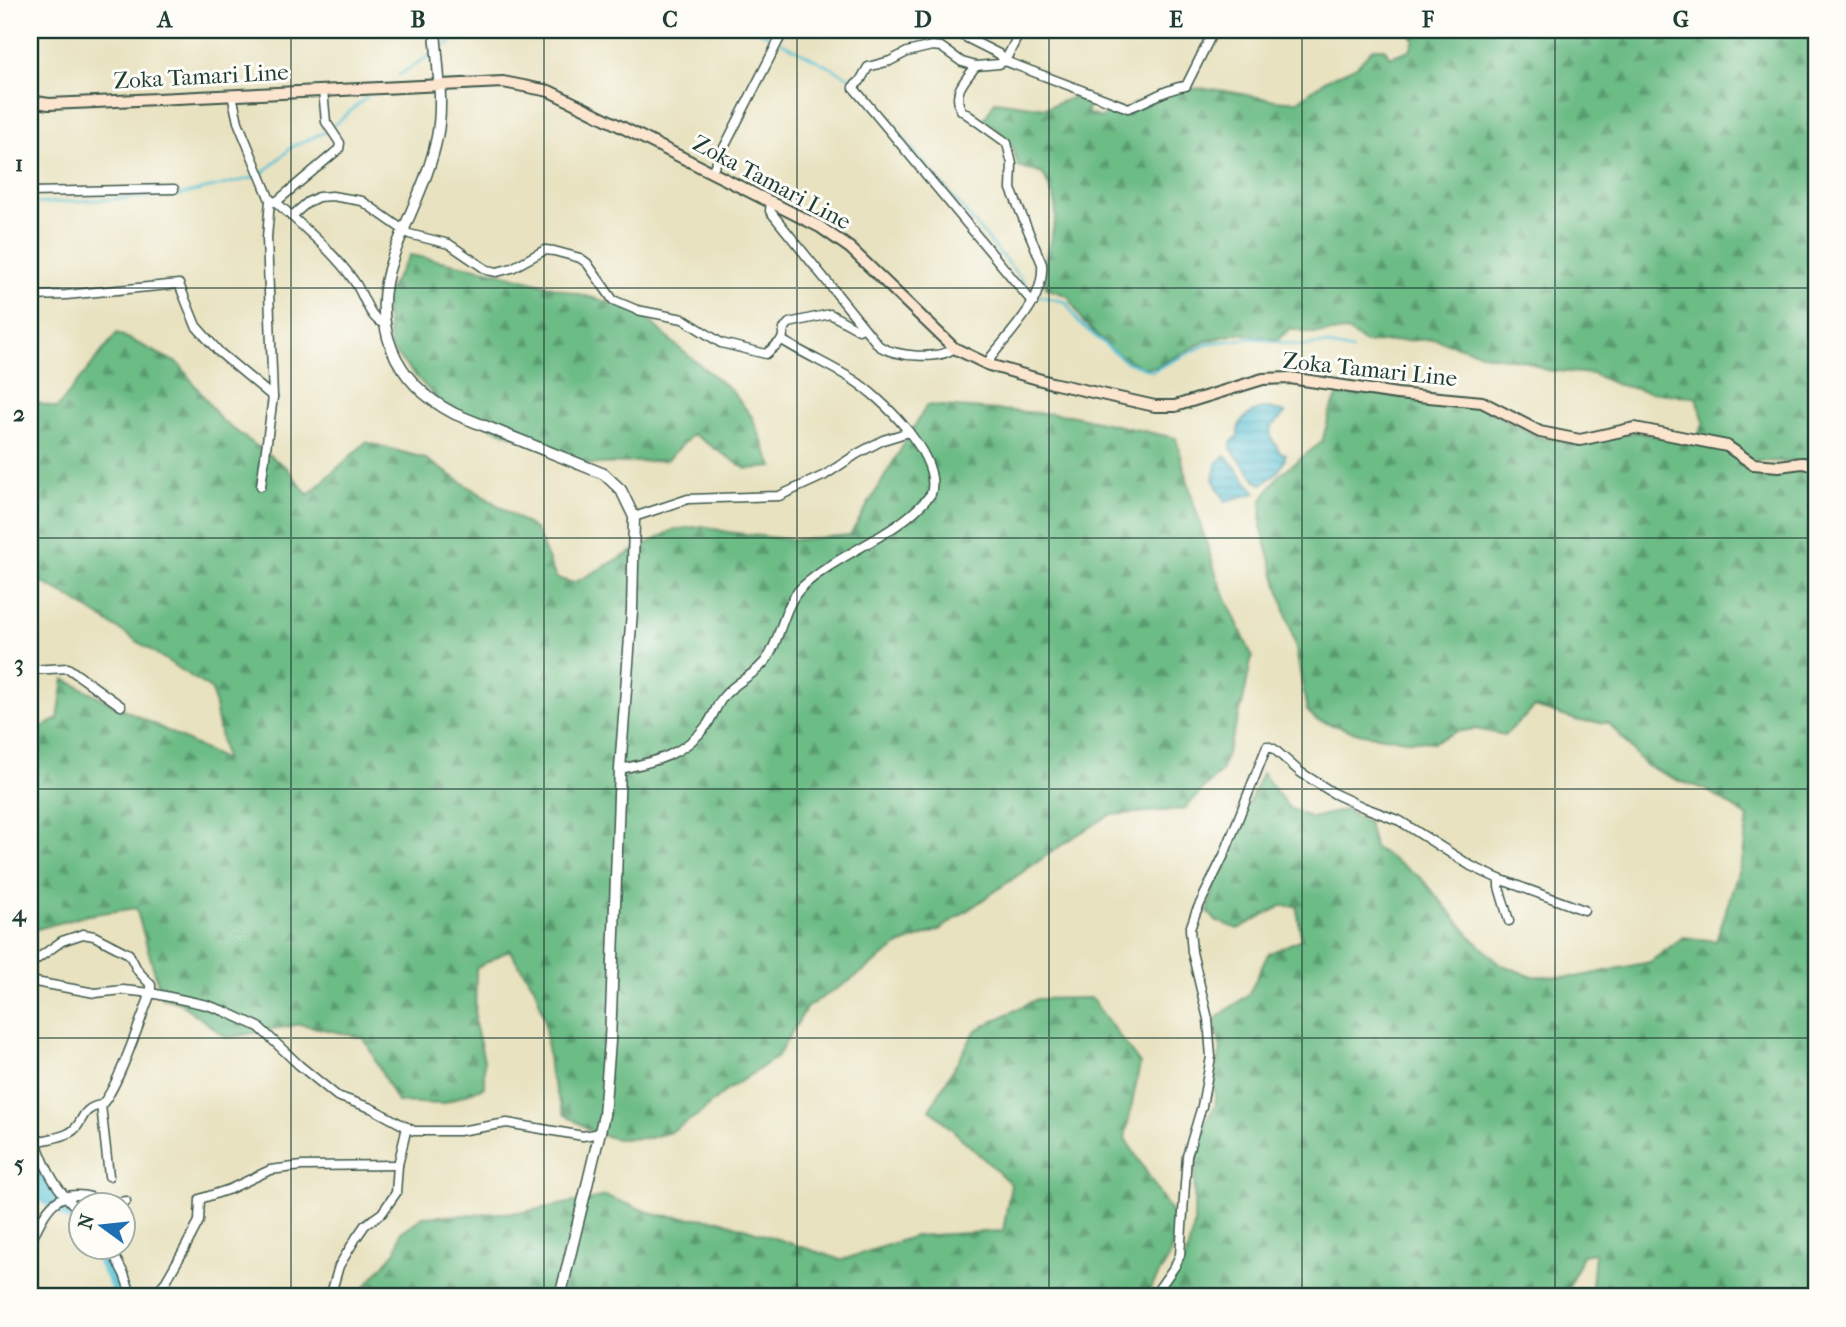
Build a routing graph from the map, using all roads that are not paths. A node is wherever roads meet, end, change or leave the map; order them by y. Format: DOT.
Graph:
graph roads {
  1 [pos="435,30"];
  2 [pos="784,30"];
  3 [pos="951,30"];
  4 [pos="1021,30"];
  5 [pos="1214,30"];
  6 [pos="1005,61"];
  7 [pos="976,66"];
  8 [pos="438,83"];
  9 [pos="323,90"];
  10 [pos="232,95"];
  11 [pos="30,102"];
  12 [pos="711,173"];
  13 [pos="174,189"];
  14 [pos="30,192"];
  15 [pos="273,201"];
  16 [pos="771,201"];
  17 [pos="292,216"];
  18 [pos="403,230"];
  19 [pos="30,296"];
  20 [pos="1033,303"];
  21 [pos="386,324"];
  22 [pos="862,328"];
  23 [pos="782,340"];
  24 [pos="954,348"];
  25 [pos="989,365"];
  26 [pos="273,397"];
  27 [pos="909,432"];
  28 [pos="1816,466"];
  29 [pos="261,486"];
  30 [pos="634,517"];
  31 [pos="30,670"];
  32 [pos="121,706"];
  33 [pos="620,769"];
  34 [pos="1499,879"];
  35 [pos="1584,910"];
  36 [pos="1509,921"];
  37 [pos="30,964"];
  38 [pos="30,981"];
  39 [pos="151,993"];
  40 [pos="101,1105"];
  41 [pos="30,1121"];
  42 [pos="407,1127"];
  43 [pos="601,1133"];
  44 [pos="36,1142"];
  45 [pos="398,1165"];
  46 [pos="109,1176"];
  47 [pos="63,1196"];
  48 [pos="66,1196"];
  49 [pos="66,1199"];
  50 [pos="30,1243"];
  51 [pos="117,1260"];
  52 [pos="132,1297"];
  53 [pos="146,1297"];
  54 [pos="330,1297"];
  55 [pos="560,1297"];
  56 [pos="1153,1297"];
  1 -- 8 [label="street"];
  2 -- 12 [label="street"];
  3 -- 6 [label="street"];
  4 -- 6 [label="street"];
  5 -- 6 [label="street"];
  6 -- 7 [label="street"];
  7 -- 20 [label="street"];
  7 -- 20 [label="street"];
  8 -- 9 [label="main road, Zoka Tamari Line"];
  8 -- 12 [label="main road, Zoka Tamari Line"];
  8 -- 18 [label="street"];
  9 -- 10 [label="main road, Zoka Tamari Line"];
  9 -- 15 [label="street"];
  10 -- 11 [label="main road, Zoka Tamari Line"];
  10 -- 15 [label="street"];
  12 -- 16 [label="main road, Zoka Tamari Line"];
  13 -- 14 [label="street"];
  15 -- 17 [label="street"];
  15 -- 26 [label="street"];
  16 -- 22 [label="street"];
  16 -- 24 [label="main road, Zoka Tamari Line"];
  17 -- 18 [label="street"];
  17 -- 21 [label="street"];
  18 -- 21 [label="street"];
  18 -- 23 [label="street"];
  19 -- 26 [label="street"];
  20 -- 25 [label="street"];
  21 -- 30 [label="street"];
  22 -- 23 [label="street"];
  22 -- 24 [label="street"];
  23 -- 27 [label="street"];
  24 -- 25 [label="main road, Zoka Tamari Line"];
  25 -- 28 [label="main road, Zoka Tamari Line"];
  26 -- 29 [label="street"];
  27 -- 30 [label="street"];
  27 -- 33 [label="street"];
  30 -- 33 [label="street"];
  31 -- 32 [label="street"];
  33 -- 43 [label="street"];
  34 -- 35 [label="street"];
  34 -- 36 [label="street"];
  34 -- 56 [label="street"];
  37 -- 39 [label="street"];
  38 -- 39 [label="street"];
  39 -- 40 [label="street"];
  39 -- 42 [label="street"];
  40 -- 44 [label="street"];
  40 -- 46 [label="street"];
  41 -- 44 [label="street"];
  42 -- 43 [label="street"];
  42 -- 45 [label="street"];
  43 -- 55 [label="street"];
  44 -- 47 [label="street"];
  45 -- 53 [label="street"];
  45 -- 54 [label="street"];
  47 -- 48 [label="street"];
  47 -- 49 [label="street"];
  47 -- 50 [label="street"];
  51 -- 52 [label="street"];
}
